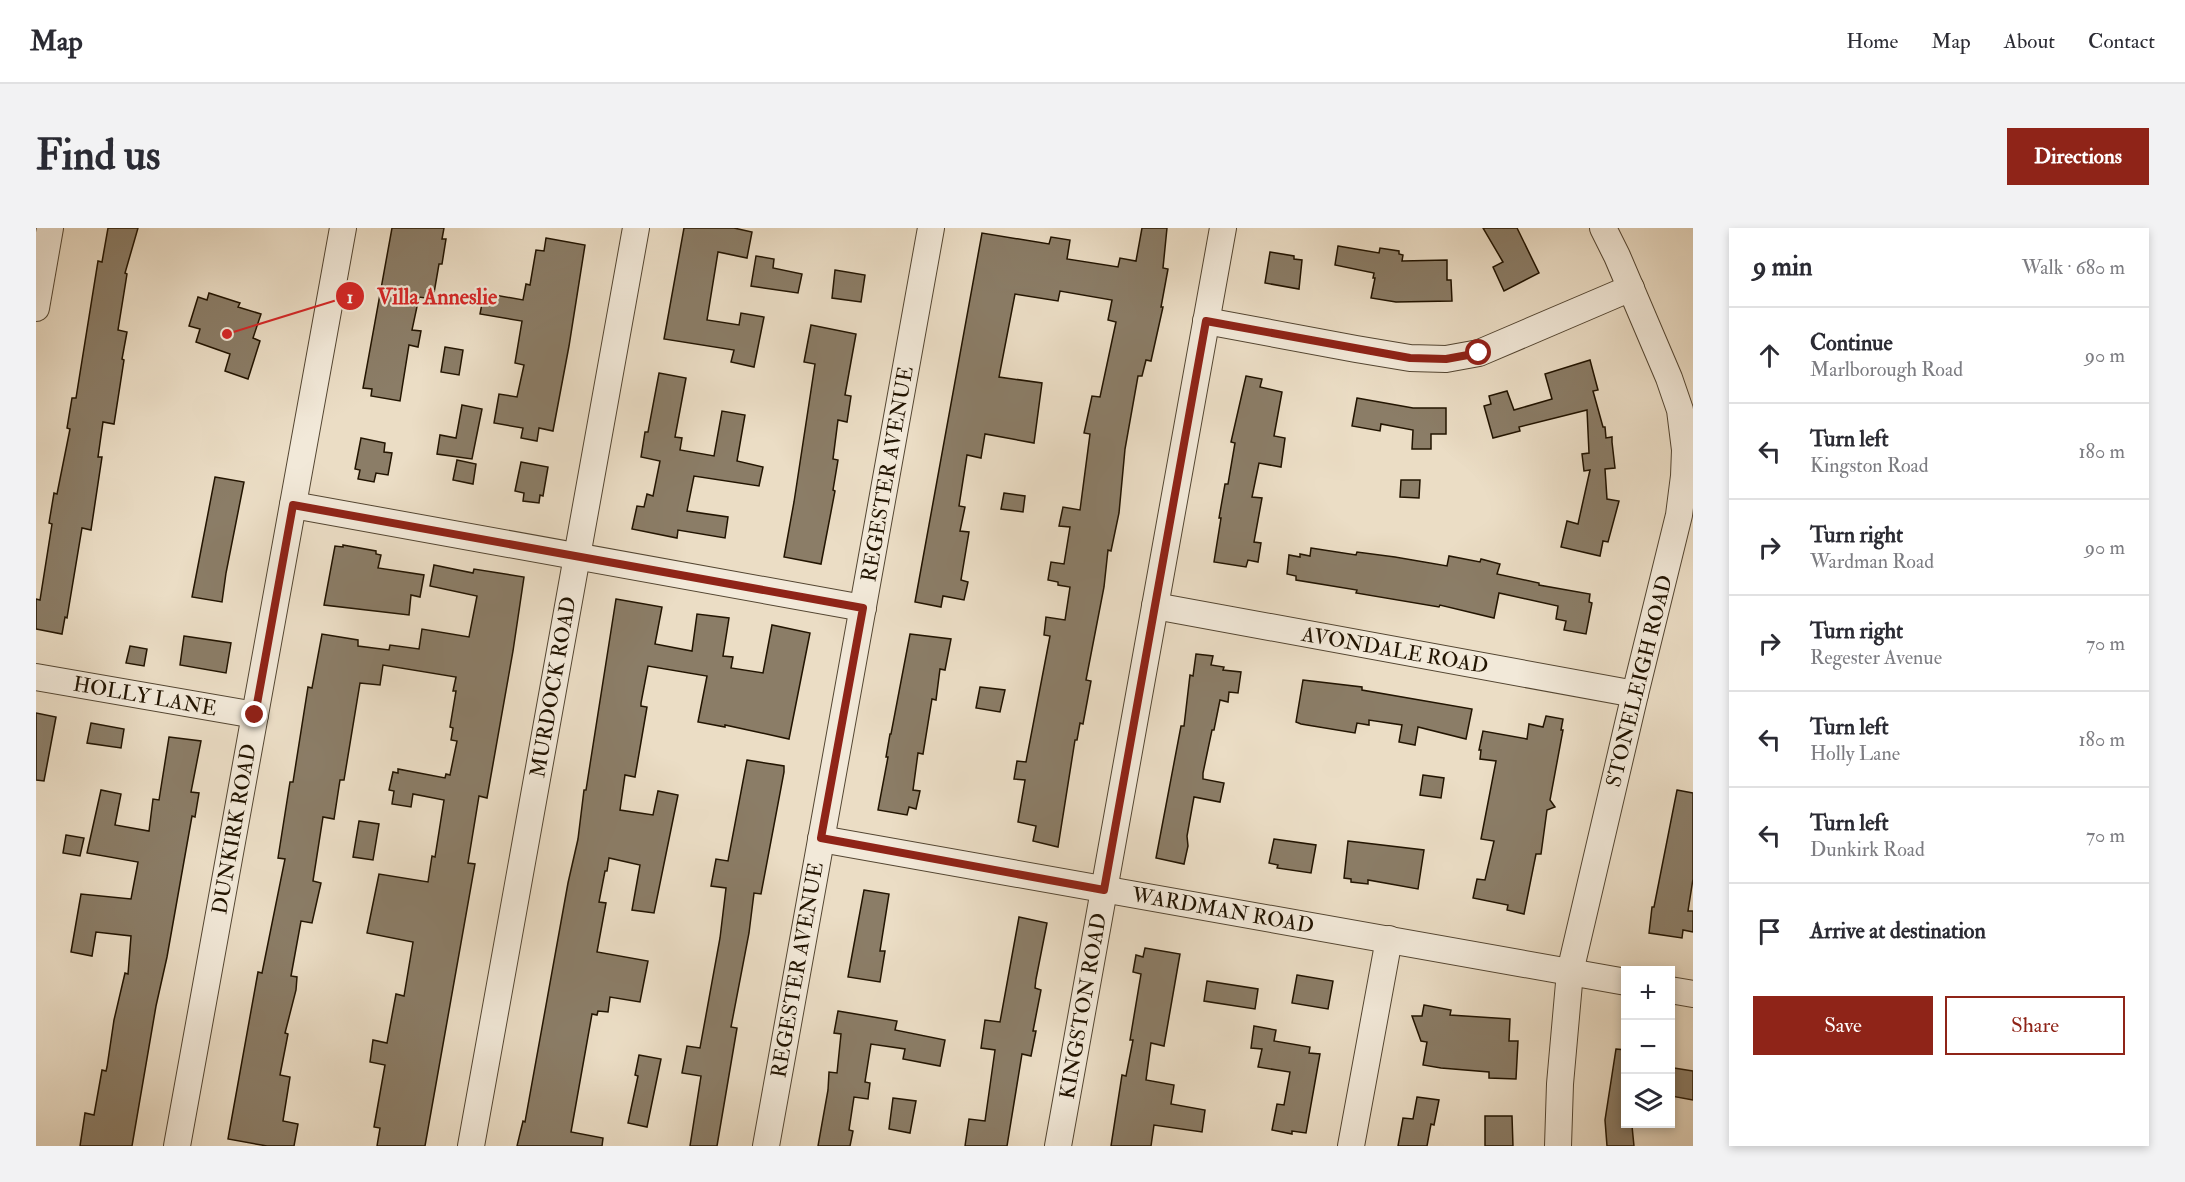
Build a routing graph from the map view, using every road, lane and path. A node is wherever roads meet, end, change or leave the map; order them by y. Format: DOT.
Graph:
graph roads {
  1 [pos="50,228"];
  2 [pos="343,228"];
  3 [pos="636,228"];
  4 [pos="931,228"];
  5 [pos="1223,228"];
  6 [pos="1603,228"];
  7 [pos="1631,288"];
  8 [pos="36,308"];
  9 [pos="1206,321"];
  10 [pos="293,505"];
  11 [pos="577,555"];
  12 [pos="1155,606"];
  13 [pos="863,608"];
  14 [pos="36,677"];
  15 [pos="1635,694"];
  16 [pos="255,715"];
  17 [pos="821,838"];
  18 [pos="1104,890"];
  19 [pos="1389,939"];
  20 [pos="1570,972"];
  21 [pos="1621,981"];
  22 [pos="1675,991"];
  23 [pos="1693,994"];
  24 [pos="177,1146"];
  25 [pos="471,1146"];
  26 [pos="765,1146"];
  27 [pos="1058,1146"];
  28 [pos="1351,1146"];
  29 [pos="1558,1146"];
  1 -- 8 [label="street"];
  2 -- 10 [label="street, DUNKIRK ROAD"];
  3 -- 11 [label="street, MURDOCK ROAD"];
  4 -- 13 [label="street, REGESTER AVENUE"];
  5 -- 9 [label="street, KINGSTON ROAD"];
  6 -- 7 [label="street, STONELEIGH ROAD"];
  7 -- 9 [label="street"];
  7 -- 15 [label="street, STONELEIGH ROAD"];
  9 -- 12 [label="street, KINGSTON ROAD"];
  10 -- 11 [label="street"];
  10 -- 16 [label="street, DUNKIRK ROAD"];
  11 -- 13 [label="street"];
  11 -- 25 [label="street, MURDOCK ROAD"];
  12 -- 15 [label="street, AVONDALE ROAD"];
  12 -- 18 [label="street, KINGSTON ROAD"];
  13 -- 17 [label="street, REGESTER AVENUE"];
  14 -- 16 [label="street, HOLLY LANE"];
  15 -- 20 [label="street, STONELEIGH ROAD"];
  16 -- 24 [label="street, DUNKIRK ROAD"];
  17 -- 18 [label="street, WARDMAN ROAD"];
  17 -- 26 [label="street, REGESTER AVENUE"];
  18 -- 19 [label="street, WARDMAN ROAD"];
  18 -- 27 [label="street, KINGSTON ROAD"];
  19 -- 20 [label="street, WARDMAN ROAD"];
  19 -- 28 [label="street"];
  20 -- 21 [label="street, WARDMAN ROAD"];
  20 -- 29 [label="street, STONELEIGH ROAD"];
  22 -- 23 [label="street"];
}
